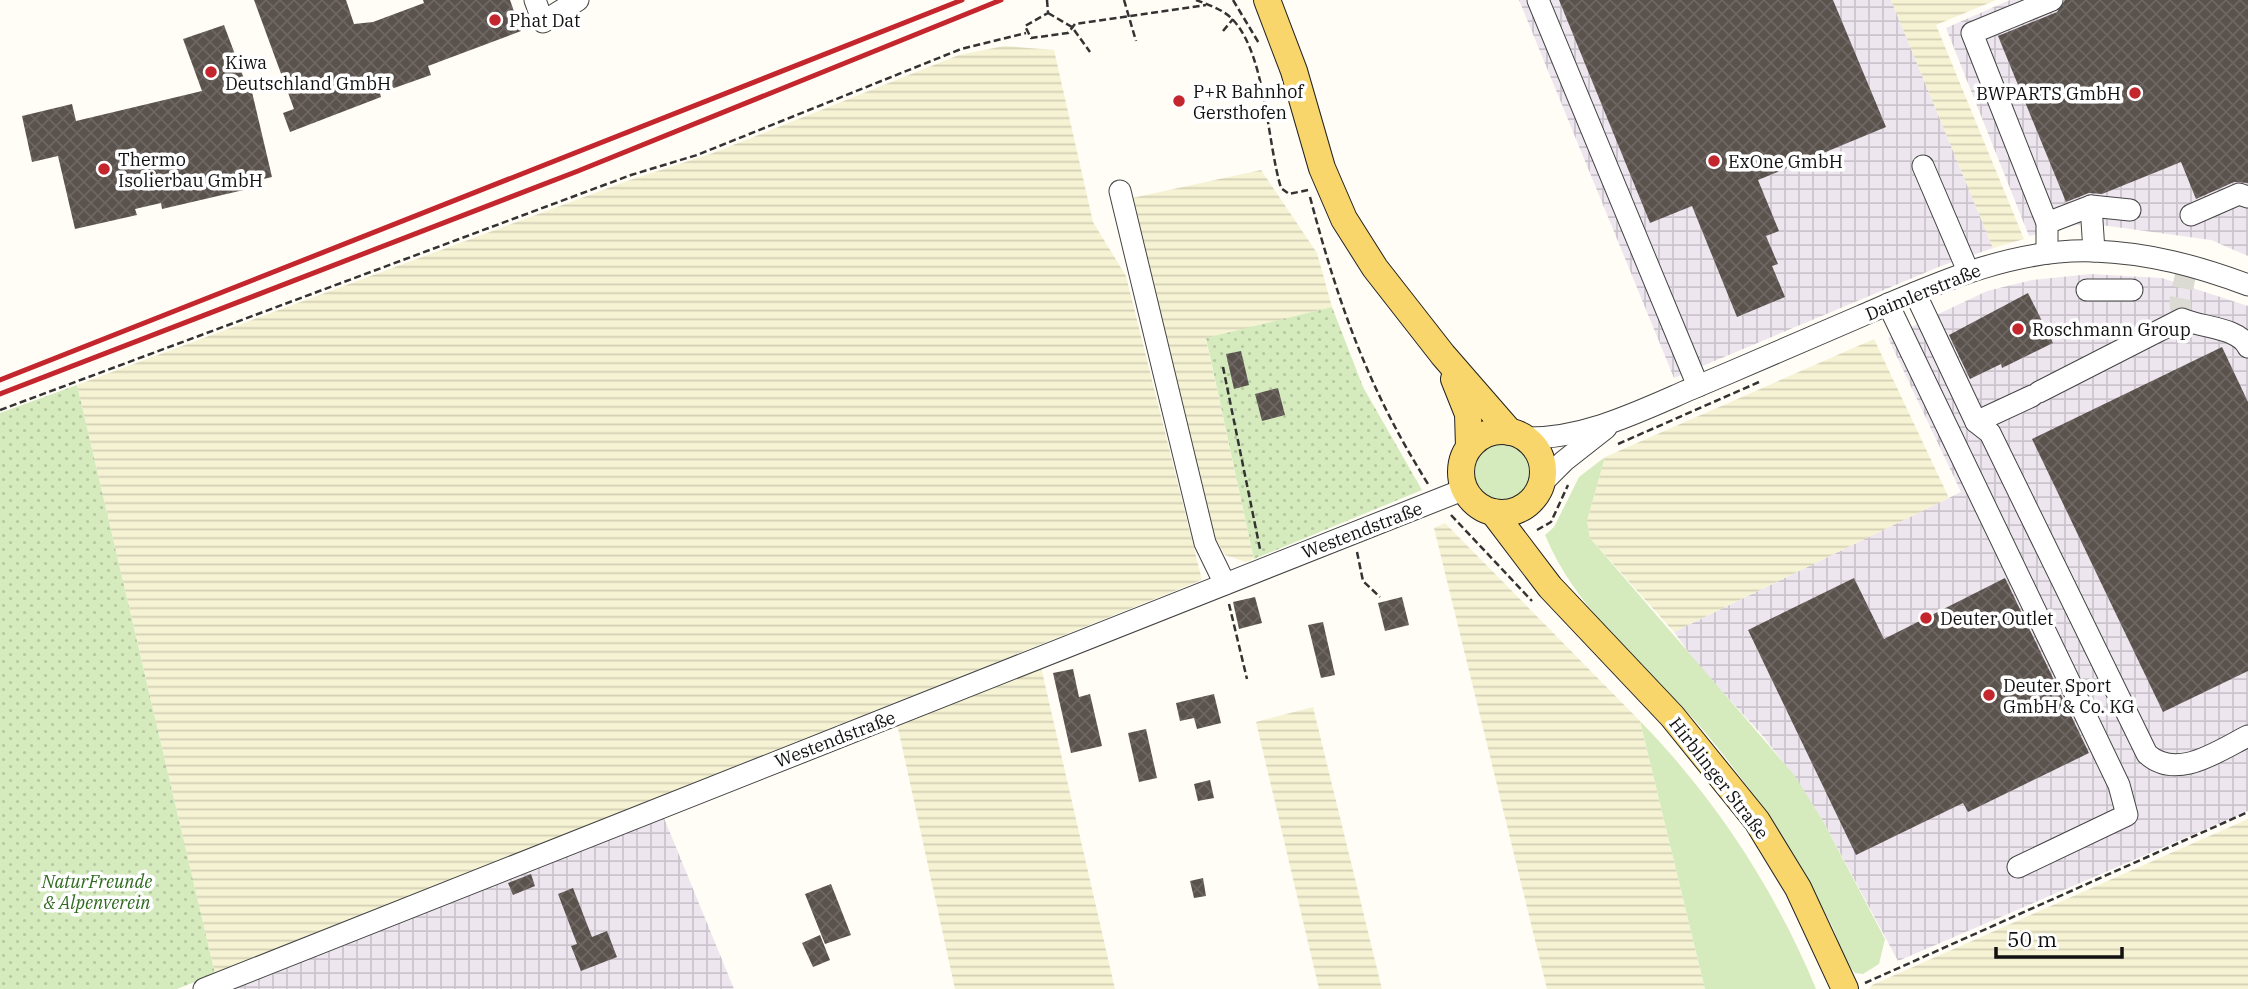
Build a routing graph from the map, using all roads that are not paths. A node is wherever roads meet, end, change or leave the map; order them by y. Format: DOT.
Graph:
graph roads {
  1 [pos="535,0"];
  2 [pos="578,0"];
  3 [pos="1267,0"];
  4 [pos="1538,0"];
  5 [pos="2052,0"];
  6 [pos="1920,175"];
  7 [pos="1120,191"];
  8 [pos="2248,197"];
  9 [pos="2091,206"];
  10 [pos="2130,209"];
  11 [pos="2191,215"];
  12 [pos="2047,223"];
  13 [pos="2094,251"];
  14 [pos="2047,253"];
  15 [pos="1968,271"];
  16 [pos="2248,285"];
  17 [pos="2132,289"];
  18 [pos="2087,290"];
  19 [pos="1915,293"];
  20 [pos="1888,304"];
  21 [pos="2248,347"];
  22 [pos="1443,355"];
  23 [pos="1698,386"];
  24 [pos="1976,422"];
  25 [pos="1613,423"];
  26 [pos="1518,435"];
  27 [pos="1469,447"];
  28 [pos="1465,489"];
  29 [pos="1536,493"];
  30 [pos="1493,512"];
  31 [pos="1224,584"];
  32 [pos="1583,624"];
  33 [pos="2248,736"];
  34 [pos="2018,867"];
  35 [pos="1855,986"];
  36 [pos="204,989"];
  1 -- 2 [label="street"];
  3 -- 22 [label="main road, Hirblinger Straße"];
  4 -- 23 [label="street"];
  5 -- 12 [label="street"];
  6 -- 15 [label="street"];
  7 -- 31 [label="street"];
  8 -- 11 [label="street"];
  9 -- 10 [label="street"];
  9 -- 12 [label="street"];
  9 -- 13 [label="street"];
  12 -- 14 [label="street"];
  13 -- 14 [label="street, Daimlerstraße"];
  13 -- 16 [label="street, Daimlerstraße"];
  14 -- 15 [label="street, Daimlerstraße"];
  15 -- 19 [label="street, Daimlerstraße"];
  17 -- 18 [label="street"];
  19 -- 20 [label="street, Daimlerstraße"];
  19 -- 24 [label="street"];
  20 -- 23 [label="street, Daimlerstraße"];
  20 -- 34 [label="street"];
  21 -- 24 [label="street"];
  22 -- 26 [label="main road, Hirblinger Straße"];
  22 -- 27 [label="main road, Hirblinger Straße"];
  23 -- 25 [label="street, Daimlerstraße"];
  24 -- 33 [label="street"];
  25 -- 26 [label="street, Daimlerstraße"];
  25 -- 29 [label="street, Daimlerstraße"];
  26 -- 27 [label="main road"];
  26 -- 29 [label="main road, Hirblinger Straße"];
  27 -- 28 [label="main road, Hirblinger Straße"];
  28 -- 30 [label="main road, Hirblinger Straße"];
  28 -- 31 [label="street, Westendstraße"];
  29 -- 30 [label="main road"];
  29 -- 32 [label="main road, Hirblinger Straße"];
  30 -- 32 [label="main road, Hirblinger Straße"];
  31 -- 36 [label="street, Westendstraße"];
  32 -- 35 [label="main road, Hirblinger Straße"];
}
